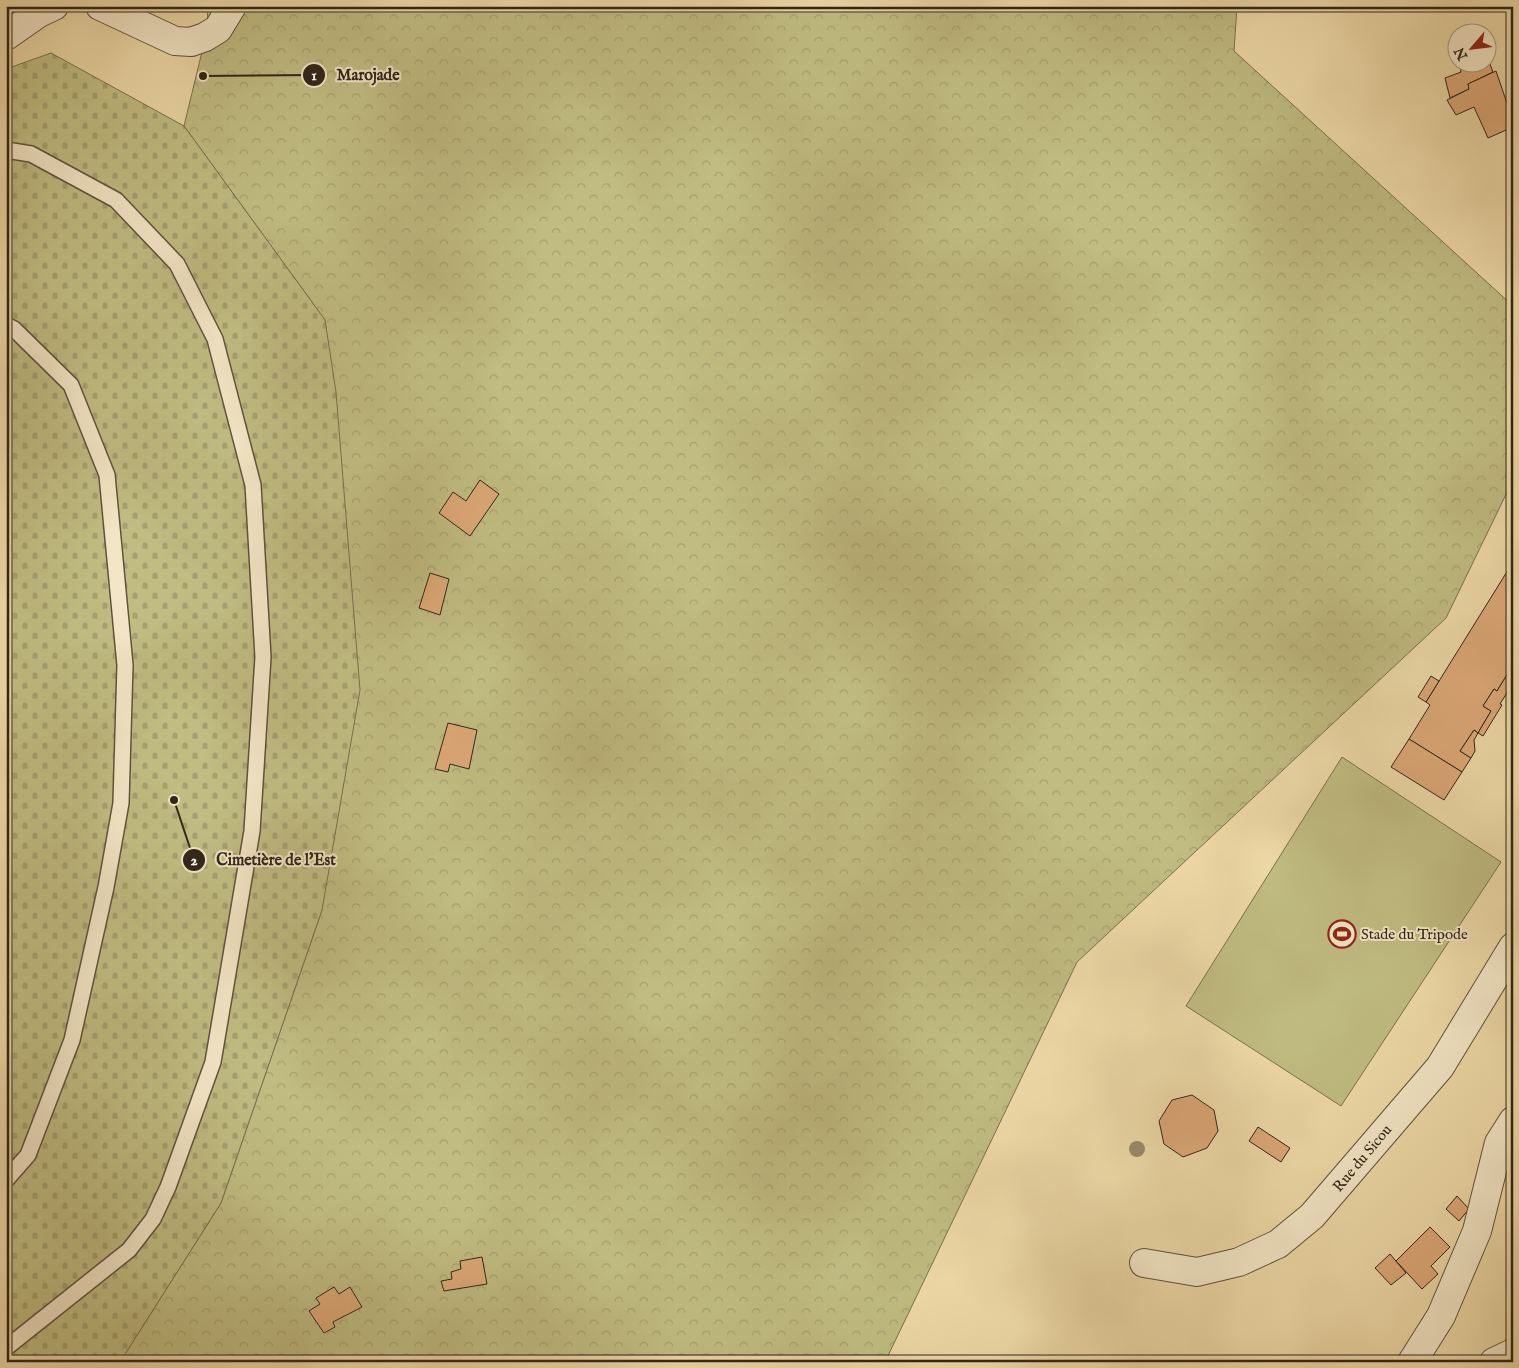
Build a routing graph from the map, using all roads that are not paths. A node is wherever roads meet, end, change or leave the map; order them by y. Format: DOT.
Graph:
graph roads {
  1 [pos="54,6"];
  2 [pos="100,6"];
  3 [pos="232,6"];
  4 [pos="6,36"];
  5 [pos="6,150"];
  6 [pos="6,325"];
  7 [pos="1513,947"];
  8 [pos="1513,1122"];
  9 [pos="6,1180"];
  10 [pos="1144,1263"];
  11 [pos="6,1348"];
  12 [pos="1513,1353"];
  13 [pos="1412,1362"];
  14 [pos="1494,1362"];
  1 -- 4 [label="street"];
  2 -- 3 [label="street"];
  5 -- 11 [label="lane"];
  6 -- 9 [label="lane"];
  7 -- 10 [label="street, Rue du Sicou"];
  8 -- 13 [label="street"];
  12 -- 14 [label="street"];
}
